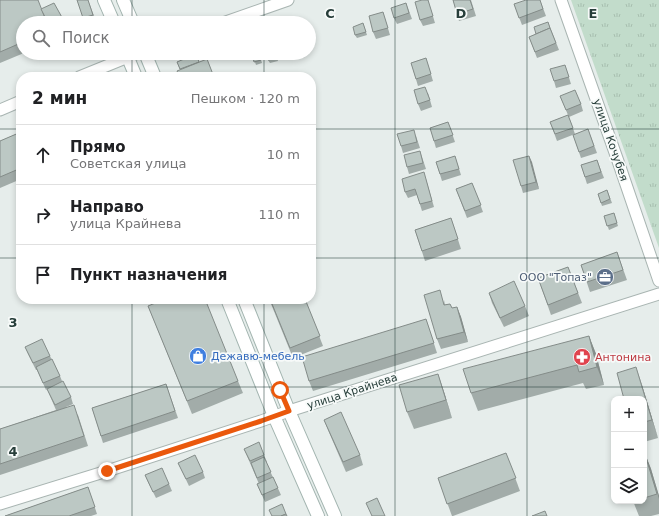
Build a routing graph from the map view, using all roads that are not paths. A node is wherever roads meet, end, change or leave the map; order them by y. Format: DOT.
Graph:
graph roads {
  1 [pos="104,0"];
  2 [pos="123,0"];
  3 [pos="288,0"];
  4 [pos="561,0"];
  5 [pos="111,16"];
  6 [pos="130,16"];
  7 [pos="243,16"];
  8 [pos="117,60"];
  9 [pos="132,60"];
  10 [pos="148,60"];
  11 [pos="90,72"];
  12 [pos="135,72"];
  13 [pos="153,72"];
  14 [pos="16,103"];
  15 [pos="0,110"];
  16 [pos="659,281"];
  17 [pos="659,294"];
  18 [pos="229,304"];
  19 [pos="246,304"];
  20 [pos="289,411"];
  21 [pos="274,416"];
  22 [pos="0,504"];
  23 [pos="318,516"];
  24 [pos="335,516"];
  1 -- 5 [label="street"];
  2 -- 6 [label="street"];
  3 -- 7 [label="street"];
  4 -- 16 [label="street, улица Кочубея"];
  8 -- 11 [label="street"];
  9 -- 12 [label="street"];
  10 -- 13 [label="street"];
  14 -- 15 [label="street"];
  17 -- 20 [label="street, улица Крайнева"];
  18 -- 21 [label="street"];
  19 -- 20 [label="street"];
  20 -- 21 [label="street, улица Крайнева"];
  20 -- 24 [label="street"];
  21 -- 22 [label="street, улица Крайнева"];
  21 -- 23 [label="street"];
}
